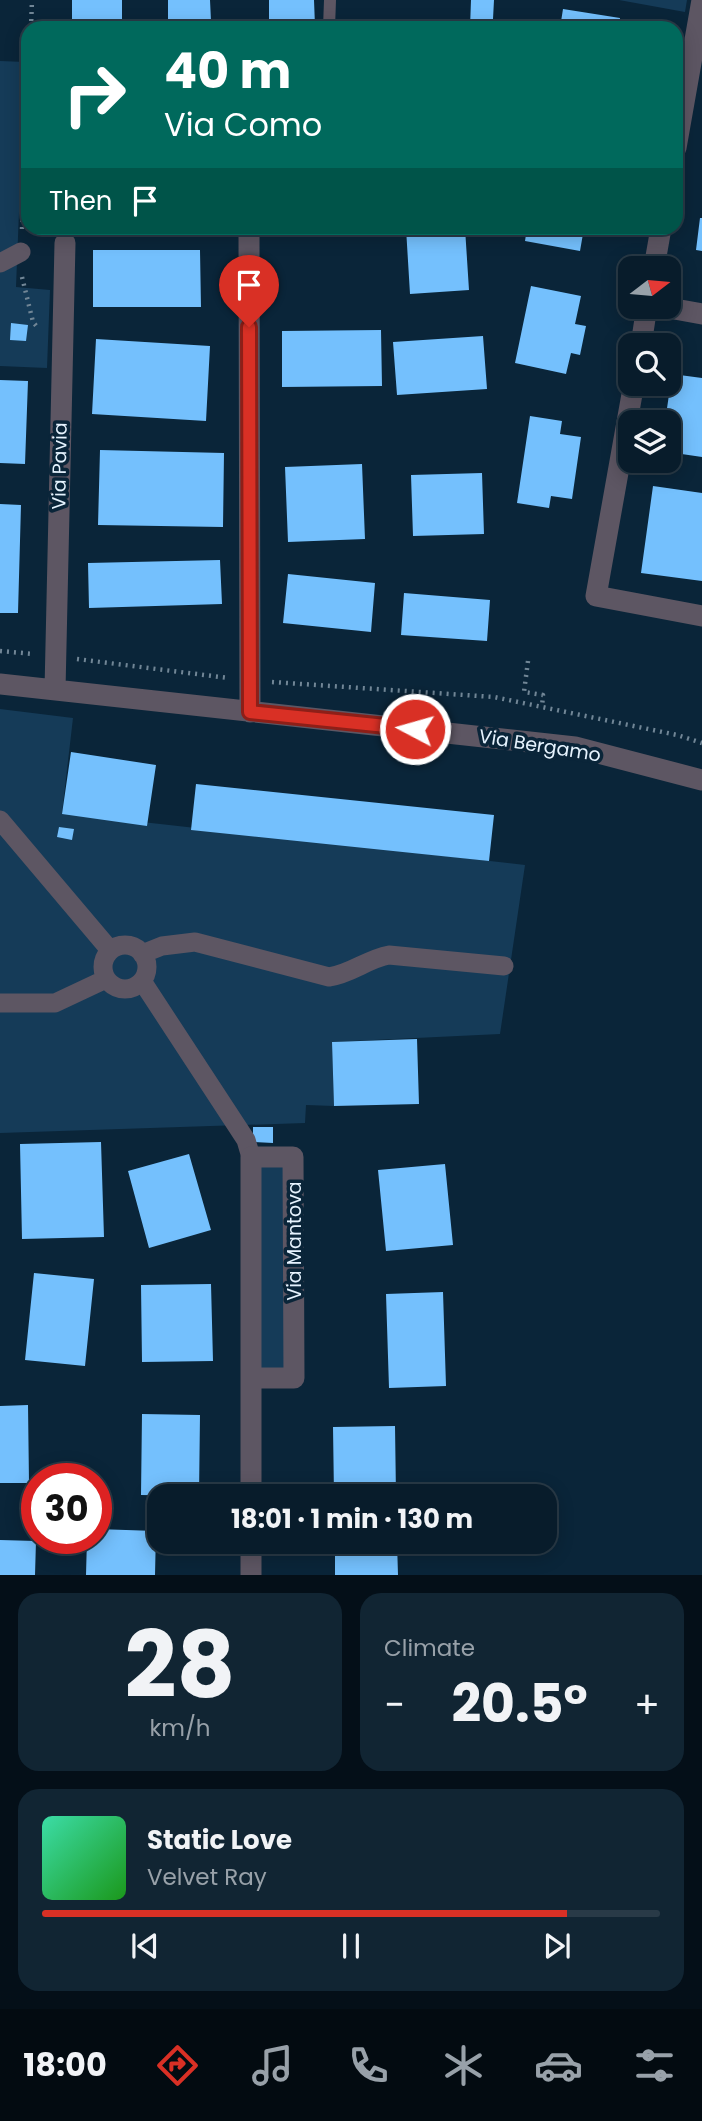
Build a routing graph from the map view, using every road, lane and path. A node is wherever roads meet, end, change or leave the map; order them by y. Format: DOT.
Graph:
graph roads {
  1 [pos="32,0"];
  2 [pos="330,0"];
  3 [pos="702,0"];
  4 [pos="30,21"];
  5 [pos="329,21"];
  6 [pos="683,108"];
  7 [pos="22,235"];
  8 [pos="249,235"];
  9 [pos="660,235"];
  10 [pos="65,243"];
  11 [pos="21,252"];
  12 [pos="656,256"];
  13 [pos="0,263"];
  14 [pos="681,310"];
  15 [pos="702,314"];
  16 [pos="62,358"];
  17 [pos="632,396"];
  18 [pos="702,616"];
  19 [pos="0,651"];
  20 [pos="55,657"];
  21 [pos="528,661"];
  22 [pos="250,681"];
  23 [pos="0,684"];
  24 [pos="55,690"];
  25 [pos="542,707"];
  26 [pos="250,712"];
  27 [pos="702,743"];
  28 [pos="702,780"];
  29 [pos="0,820"];
  30 [pos="110,950"];
  31 [pos="142,954"];
  32 [pos="504,966"];
  33 [pos="107,979"];
  34 [pos="142,981"];
  35 [pos="0,1003"];
  36 [pos="251,1157"];
  37 [pos="251,1378"];
  38 [pos="251,1484"];
  39 [pos="251,1554"];
  40 [pos="251,1575"];
  1 -- 4 [label="path"];
  2 -- 5 [label="lane"];
  3 -- 6 [label="street"];
  7 -- 11 [label="path"];
  8 -- 22 [label="street"];
  9 -- 12 [label="street"];
  10 -- 16 [label="street, Via Pavia"];
  11 -- 13 [label="street"];
  11 -- 16 [label="path"];
  14 -- 15 [label="street"];
  16 -- 20 [label="street, Via Pavia"];
  17 -- 18 [label="street"];
  19 -- 20 [label="path"];
  20 -- 22 [label="path"];
  20 -- 24 [label="street, Via Pavia"];
  21 -- 25 [label="path"];
  22 -- 25 [label="path"];
  22 -- 26 [label="street"];
  23 -- 24 [label="street, Via Bergamo"];
  24 -- 26 [label="street, Via Bergamo"];
  25 -- 27 [label="path"];
  26 -- 28 [label="street, Via Bergamo"];
  29 -- 30 [label="street"];
  30 -- 31 [label="street"];
  30 -- 33 [label="street"];
  31 -- 32 [label="street"];
  31 -- 34 [label="street"];
  33 -- 34 [label="street"];
  33 -- 35 [label="street"];
  34 -- 36 [label="street"];
  36 -- 37 [label="street"];
  36 -- 37 [label="street, Via Mantova"];
  37 -- 38 [label="street"];
  39 -- 40 [label="street"];
}
